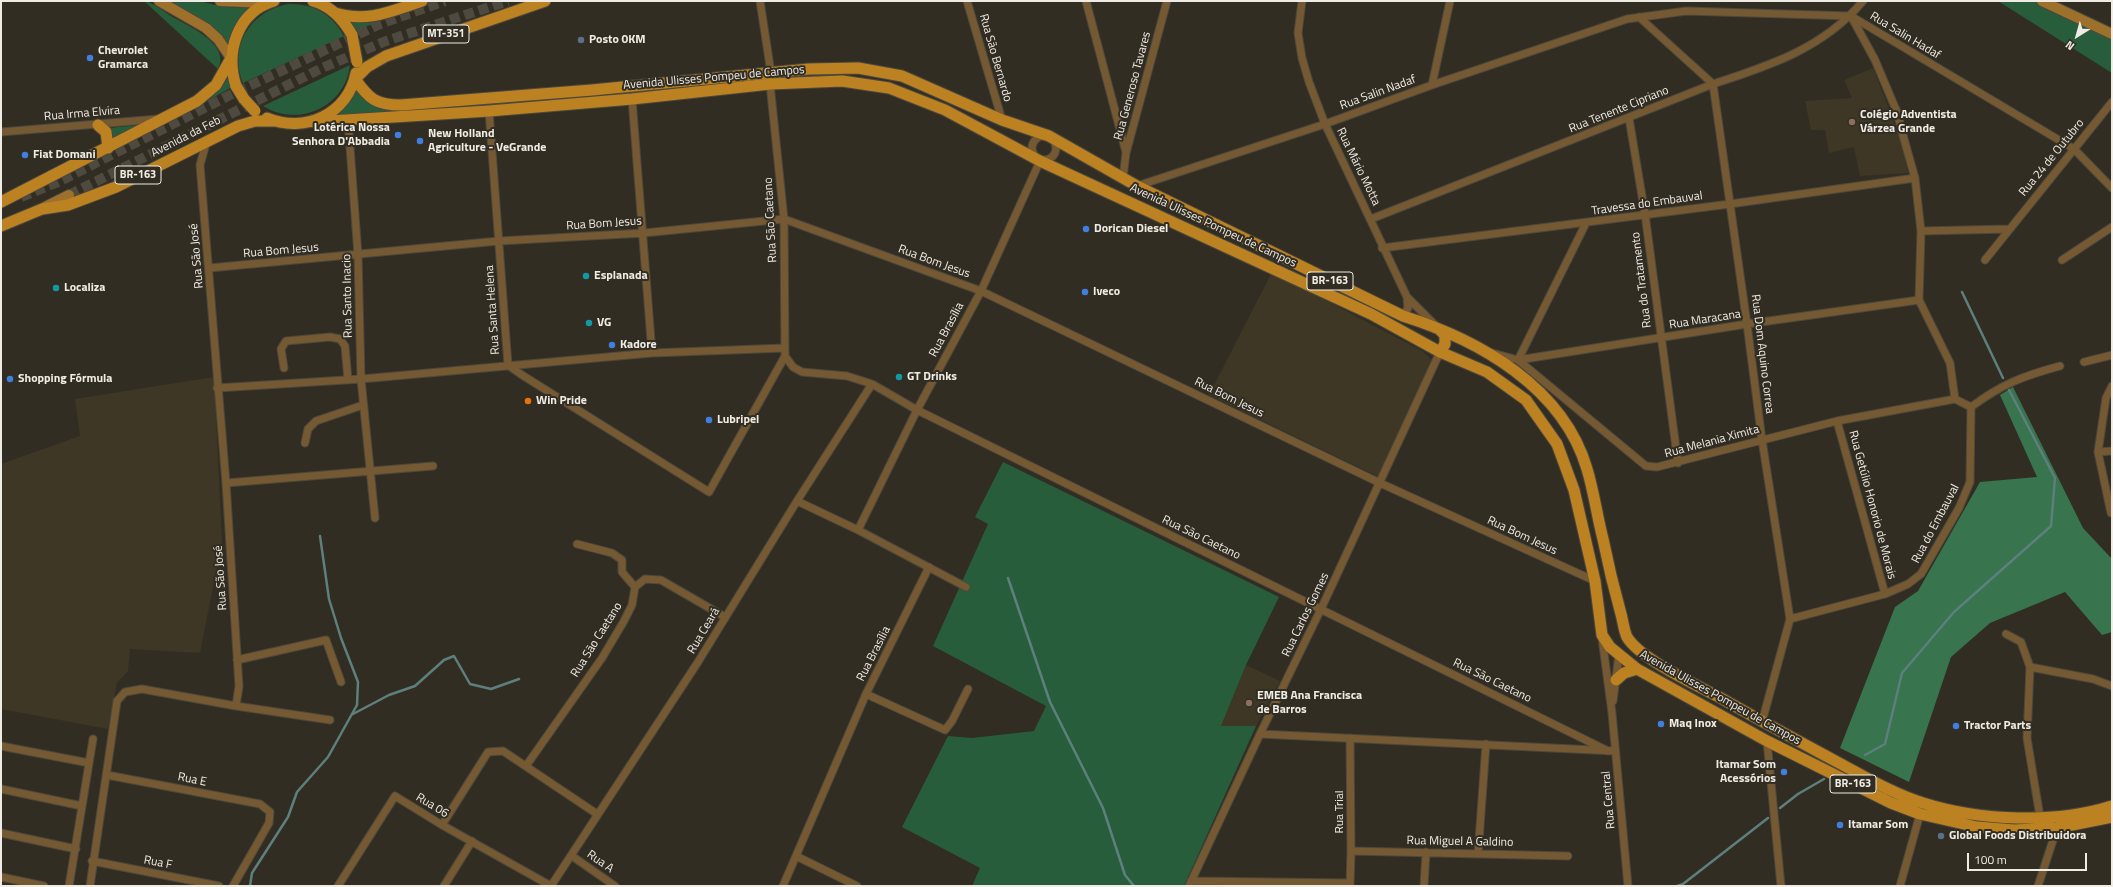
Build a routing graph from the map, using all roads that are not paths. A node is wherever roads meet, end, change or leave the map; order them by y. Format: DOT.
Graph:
graph roads {
  1 [pos="159,1"];
  2 [pos="220,1"];
  3 [pos="313,1"];
  4 [pos="422,1"];
  5 [pos="545,1"];
  6 [pos="760,1"];
  7 [pos="967,1"];
  8 [pos="1086,1"];
  9 [pos="1167,1"];
  10 [pos="1302,1"];
  11 [pos="1450,1"];
  12 [pos="1863,1"];
  13 [pos="2042,1"];
  14 [pos="271,2"];
  15 [pos="335,13"];
  16 [pos="1851,16"];
  17 [pos="1639,17"];
  18 [pos="1627,19"];
  19 [pos="2112,34"];
  20 [pos="231,59"];
  21 [pos="771,78"];
  22 [pos="355,79"];
  23 [pos="1713,84"];
  24 [pos="1432,85"];
  25 [pos="632,99"];
  26 [pos="2112,102"];
  27 [pos="488,111"];
  28 [pos="166,118"];
  29 [pos="1629,118"];
  30 [pos="348,120"];
  31 [pos="1002,120"];
  32 [pos="273,121"];
  33 [pos="314,122"];
  34 [pos="1325,124"];
  35 [pos="98,125"];
  36 [pos="1,132"];
  37 [pos="1049,136"];
  38 [pos="207,140"];
  39 [pos="108,148"];
  40 [pos="2074,149"];
  41 [pos="1126,153"];
  42 [pos="1040,161"];
  43 [pos="1123,178"];
  44 [pos="1914,178"];
  45 [pos="1137,186"];
  46 [pos="2112,188"];
  47 [pos="69,195"];
  48 [pos="3,203"];
  49 [pos="1730,204"];
  50 [pos="42,209"];
  51 [pos="1645,214"];
  52 [pos="784,219"];
  53 [pos="1371,219"];
  54 [pos="1586,223"];
  55 [pos="1,226"];
  56 [pos="2112,227"];
  57 [pos="2009,229"];
  58 [pos="1921,231"];
  59 [pos="644,233"];
  60 [pos="499,241"];
  61 [pos="1382,248"];
  62 [pos="358,255"];
  63 [pos="1985,260"];
  64 [pos="2062,260"];
  65 [pos="209,268"];
  66 [pos="981,291"];
  67 [pos="1407,297"];
  68 [pos="1919,300"];
  69 [pos="1403,316"];
  70 [pos="1748,324"];
  71 [pos="1437,327"];
  72 [pos="1660,338"];
  73 [pos="785,348"];
  74 [pos="1440,352"];
  75 [pos="1486,352"];
  76 [pos="652,353"];
  77 [pos="2112,355"];
  78 [pos="785,356"];
  79 [pos="1518,360"];
  80 [pos="2084,362"];
  81 [pos="508,365"];
  82 [pos="2060,366"];
  83 [pos="284,368"];
  84 [pos="361,379"];
  85 [pos="348,380"];
  86 [pos="872,384"];
  87 [pos="2112,386"];
  88 [pos="217,388"];
  89 [pos="1955,399"];
  90 [pos="363,405"];
  91 [pos="1971,406"];
  92 [pos="917,410"];
  93 [pos="1837,421"];
  94 [pos="1762,440"];
  95 [pos="305,443"];
  96 [pos="2112,451"];
  97 [pos="2098,452"];
  98 [pos="1678,463"];
  99 [pos="433,466"];
  100 [pos="369,472"];
  101 [pos="226,483"];
  102 [pos="1380,483"];
  103 [pos="709,492"];
  104 [pos="797,501"];
  105 [pos="2111,512"];
  106 [pos="375,518"];
  107 [pos="858,530"];
  108 [pos="577,544"];
  109 [pos="929,568"];
  110 [pos="1595,581"];
  111 [pos="966,586"];
  112 [pos="636,587"];
  113 [pos="1614,590"];
  114 [pos="1885,594"];
  115 [pos="1321,609"];
  116 [pos="725,617"];
  117 [pos="1790,618"];
  118 [pos="2006,634"];
  119 [pos="1602,636"];
  120 [pos="1627,638"];
  121 [pos="1619,654"];
  122 [pos="237,660"];
  123 [pos="2030,667"];
  124 [pos="1637,669"];
  125 [pos="1616,680"];
  126 [pos="341,682"];
  127 [pos="2112,686"];
  128 [pos="968,689"];
  129 [pos="866,694"];
  130 [pos="236,706"];
  131 [pos="1612,713"];
  132 [pos="330,720"];
  133 [pos="1762,722"];
  134 [pos="1260,734"];
  135 [pos="1350,738"];
  136 [pos="93,739"];
  137 [pos="1767,741"];
  138 [pos="1486,744"];
  139 [pos="1,746"];
  140 [pos="1612,751"];
  141 [pos="90,763"];
  142 [pos="526,766"];
  143 [pos="107,775"];
  144 [pos="1,789"];
  145 [pos="82,806"];
  146 [pos="2112,806"];
  147 [pos="597,814"];
  148 [pos="1920,814"];
  149 [pos="2040,817"];
  150 [pos="2112,818"];
  151 [pos="442,825"];
  152 [pos="2057,828"];
  153 [pos="1,833"];
  154 [pos="472,841"];
  155 [pos="76,849"];
  156 [pos="1351,851"];
  157 [pos="1426,852"];
  158 [pos="1478,854"];
  159 [pos="572,856"];
  160 [pos="796,856"];
  161 [pos="1568,856"];
  162 [pos="92,861"];
  163 [pos="1,877"];
  164 [pos="1190,884"];
  165 [pos="1350,885"];
  166 [pos="44,886"];
  167 [pos="69,886"];
  168 [pos="90,886"];
  169 [pos="219,886"];
  170 [pos="233,886"];
  171 [pos="338,886"];
  172 [pos="444,886"];
  173 [pos="551,886"];
  174 [pos="615,886"];
  175 [pos="783,886"];
  176 [pos="857,886"];
  177 [pos="1424,886"];
  178 [pos="1628,886"];
  179 [pos="1781,886"];
  180 [pos="1900,886"];
  181 [pos="2038,886"];
  1 -- 20 [label="main road"];
  2 -- 14 [label="main road"];
  3 -- 15 [label="main road"];
  4 -- 15 [label="main road"];
  5 -- 22 [label="main road, MT-351"];
  6 -- 21 [label="street, Rua São Caetano"];
  7 -- 31 [label="street, Rua São Bernardo"];
  8 -- 41 [label="street"];
  9 -- 41 [label="street, Rua Generoso Tavares"];
  10 -- 34 [label="street, Rua Mário Motta"];
  11 -- 24 [label="street"];
  12 -- 16 [label="street, Rua Tenente Cipriano"];
  13 -- 19 [label="main road"];
  14 -- 20 [label="main road"];
  15 -- 22 [label="main road, bridge"];
  16 -- 17 [label="street, Rua Salin Hadaf"];
  16 -- 23 [label="street, Rua Tenente Cipriano"];
  16 -- 40 [label="street, Rua Salin Hadaf"];
  16 -- 44 [label="street"];
  17 -- 18 [label="street, Rua Salin Hadaf"];
  17 -- 23 [label="street"];
  18 -- 24 [label="street, Rua Salin Nadaf"];
  20 -- 28 [label="main road"];
  20 -- 32 [label="main road, bridge"];
  21 -- 22 [label="main road, Avenida Ulisses Pompeu de Campos / BR-163"];
  21 -- 25 [label="main road, Avenida Ulisses Pompeu de Campos / BR-163"];
  21 -- 31 [label="main road, Avenida Ulisses Pompeu de Campos / BR-163"];
  21 -- 42 [label="main road, Avenida Ulisses Pompeu de Campos / BR-163"];
  21 -- 52 [label="street, Rua São Caetano"];
  22 -- 33 [label="main road"];
  23 -- 29 [label="street, Rua Tenente Cipriano"];
  23 -- 49 [label="street, Rua Dom Aquino Correa"];
  24 -- 34 [label="street, Rua Salin Nadaf"];
  25 -- 27 [label="main road, Avenida Ulisses Pompeu de Campos / BR-163"];
  25 -- 59 [label="street"];
  26 -- 40 [label="street, Rua 24 de Outubro"];
  27 -- 30 [label="main road, Avenida Ulisses Pompeu de Campos / BR-163"];
  27 -- 60 [label="street, Rua Santa Helena"];
  28 -- 35 [label="street, Rua Irma Elvira"];
  28 -- 39 [label="main road"];
  29 -- 51 [label="street, Rua do Tratamento"];
  29 -- 53 [label="street, Rua Tenente Cipriano"];
  30 -- 33 [label="main road, Avenida Ulisses Pompeu de Campos / BR-163"];
  30 -- 62 [label="street, Rua Santo Inacio"];
  31 -- 37 [label="main road, Avenida Ulisses Pompeu de Campos / BR-163"];
  32 -- 33 [label="main road, BR-163"];
  32 -- 38 [label="main road, Avenida da Feb / BR-163"];
  34 -- 45 [label="street, Rua Salin Nadaf"];
  34 -- 53 [label="street, Rua Mário Motta"];
  35 -- 36 [label="street, Rua Irma Elvira"];
  35 -- 39 [label="main road"];
  37 -- 42 [label="street"];
  37 -- 42 [label="street"];
  37 -- 43 [label="main road, Avenida Ulisses Pompeu de Campos / BR-163"];
  38 -- 50 [label="main road, Avenida da Feb / BR-163"];
  38 -- 65 [label="street, Rua São José"];
  39 -- 48 [label="main road"];
  40 -- 46 [label="street, Rua Salin Hadaf"];
  40 -- 57 [label="street, Rua 24 de Outubro"];
  41 -- 43 [label="street, Rua Generoso Tavares"];
  42 -- 66 [label="street, Rua Brasília"];
  42 -- 74 [label="main road, Avenida Ulisses Pompeu de Campos / BR-163"];
  43 -- 45 [label="main road, Avenida Ulisses Pompeu de Campos / BR-163"];
  44 -- 49 [label="street, Travessa do Embauval"];
  44 -- 58 [label="street"];
  45 -- 69 [label="main road, Avenida Ulisses Pompeu de Campos / BR-163"];
  47 -- 50 [label="main road"];
  49 -- 51 [label="street, Travessa do Embauval"];
  49 -- 70 [label="street, Rua Dom Aquino Correa"];
  50 -- 55 [label="main road, Avenida da Feb / BR-163"];
  51 -- 54 [label="street, Travessa do Embauval"];
  51 -- 72 [label="street, Rua do Tratamento"];
  52 -- 59 [label="street, Rua Bom Jesus"];
  52 -- 66 [label="street, Rua Bom Jesus"];
  52 -- 73 [label="street, Rua São Caetano"];
  53 -- 61 [label="street, Rua Mário Motta"];
  54 -- 61 [label="street, Travessa do Embauval"];
  54 -- 79 [label="street"];
  56 -- 64 [label="street"];
  57 -- 58 [label="street"];
  57 -- 63 [label="street, Rua 24 de Outubro"];
  58 -- 68 [label="street"];
  59 -- 60 [label="street, Rua Bom Jesus"];
  59 -- 76 [label="street"];
  60 -- 62 [label="street, Rua Bom Jesus"];
  60 -- 81 [label="street, Rua Santa Helena"];
  61 -- 67 [label="street, Rua Mário Motta"];
  62 -- 65 [label="street, Rua Bom Jesus"];
  62 -- 84 [label="street, Rua Santo Inacio"];
  65 -- 88 [label="street, Rua São José"];
  66 -- 92 [label="street, Rua Brasília"];
  66 -- 102 [label="street, Rua Bom Jesus"];
  67 -- 69 [label="street"];
  67 -- 71 [label="street, Rua Mário Motta"];
  68 -- 70 [label="street, Rua Maracana"];
  68 -- 89 [label="street"];
  69 -- 71 [label="main road, Avenida Ulisses Pompeu de Campos / BR-163"];
  70 -- 72 [label="street, Rua Maracana"];
  70 -- 94 [label="street, Rua Dom Aquino Correa"];
  71 -- 74 [label="main road"];
  71 -- 75 [label="main road, Avenida Ulisses Pompeu de Campos / BR-163"];
  72 -- 79 [label="street, Rua Maracana"];
  72 -- 98 [label="street, Rua do Tratamento"];
  73 -- 76 [label="street"];
  73 -- 78 [label="street, Rua São Caetano"];
  74 -- 102 [label="street, Rua Carlos Gomes"];
  74 -- 110 [label="main road, Avenida Ulisses Pompeu de Campos / BR-163"];
  75 -- 79 [label="street, Rua Melania Ximita"];
  75 -- 113 [label="main road, Avenida Ulisses Pompeu de Campos / BR-163"];
  76 -- 81 [label="street"];
  77 -- 80 [label="street"];
  78 -- 86 [label="street, Rua São Caetano"];
  78 -- 103 [label="street, Rua São Caetano"];
  79 -- 98 [label="street, Rua Melania Ximita"];
  81 -- 84 [label="street"];
  81 -- 103 [label="street, Rua Santa Helena"];
  82 -- 91 [label="street"];
  83 -- 85 [label="street"];
  84 -- 85 [label="street"];
  84 -- 90 [label="street, Rua Santo Inacio"];
  85 -- 88 [label="street"];
  86 -- 92 [label="street, Rua São Caetano"];
  86 -- 104 [label="street, Rua Ceará"];
  87 -- 97 [label="street"];
  88 -- 101 [label="street, Rua São José"];
  89 -- 91 [label="street"];
  89 -- 93 [label="street, Rua Melania Ximita"];
  90 -- 95 [label="street"];
  90 -- 100 [label="street, Rua Santo Inacio"];
  91 -- 114 [label="street, Rua do Embauval"];
  92 -- 107 [label="street, Rua Brasília"];
  92 -- 115 [label="street, Rua São Caetano"];
  93 -- 94 [label="street, Rua Melania Ximita"];
  93 -- 114 [label="street, Rua Getúlio Honorio de Morais"];
  94 -- 98 [label="street, Rua Melania Ximita"];
  94 -- 117 [label="street, Rua Dom Aquino Correa"];
  96 -- 97 [label="street"];
  97 -- 105 [label="street"];
  99 -- 100 [label="street"];
  100 -- 101 [label="street"];
  100 -- 106 [label="street, Rua Santo Inacio"];
  101 -- 122 [label="street, Rua São José"];
  102 -- 110 [label="street, Rua Bom Jesus"];
  102 -- 115 [label="street, Rua Carlos Gomes"];
  104 -- 107 [label="street"];
  104 -- 116 [label="street, Rua Ceará"];
  107 -- 109 [label="street"];
  108 -- 112 [label="street"];
  109 -- 111 [label="street"];
  109 -- 129 [label="street, Rua Brasília"];
  110 -- 113 [label="main road"];
  110 -- 119 [label="main road, Avenida Ulisses Pompeu de Campos / BR-163"];
  112 -- 116 [label="street"];
  112 -- 142 [label="street, Rua São Caetano"];
  113 -- 120 [label="main road, Avenida Ulisses Pompeu de Campos / BR-163"];
  114 -- 117 [label="street, Rua do Embauval"];
  115 -- 134 [label="street, Rua Carlos Gomes"];
  115 -- 140 [label="street, Rua São Caetano"];
  116 -- 147 [label="street, Rua Ceará"];
  117 -- 133 [label="street, Rua Dom Aquino Correa"];
  118 -- 123 [label="street"];
  119 -- 121 [label="main road, Avenida Ulisses Pompeu de Campos / BR-163"];
  119 -- 131 [label="street, Rua Central"];
  120 -- 121 [label="main road"];
  120 -- 133 [label="main road, Avenida Ulisses Pompeu de Campos / BR-163"];
  121 -- 124 [label="main road, Avenida Ulisses Pompeu de Campos / BR-163"];
  121 -- 125 [label="street, Rua Central"];
  122 -- 126 [label="street"];
  122 -- 130 [label="street, Rua São José"];
  123 -- 127 [label="street"];
  123 -- 149 [label="street"];
  124 -- 125 [label="main road"];
  124 -- 137 [label="main road, Avenida Ulisses Pompeu de Campos / BR-163"];
  125 -- 131 [label="street, Rua Central"];
  128 -- 129 [label="street, Rua Brasília"];
  129 -- 160 [label="street, Rua Brasília"];
  130 -- 132 [label="street"];
  130 -- 143 [label="street"];
  131 -- 140 [label="street, Rua Central"];
  133 -- 149 [label="main road, Avenida Ulisses Pompeu de Campos / BR-163"];
  134 -- 135 [label="street"];
  134 -- 164 [label="street, Rua Carlos Gomes"];
  135 -- 138 [label="street"];
  135 -- 156 [label="street, Rua Trial"];
  136 -- 141 [label="street"];
  137 -- 148 [label="main road, Avenida Ulisses Pompeu de Campos / BR-163"];
  137 -- 179 [label="street"];
  138 -- 140 [label="street"];
  138 -- 158 [label="street"];
  139 -- 141 [label="street"];
  140 -- 178 [label="street, Rua Central"];
  141 -- 145 [label="street"];
  142 -- 147 [label="street"];
  142 -- 151 [label="street"];
  143 -- 162 [label="street"];
  143 -- 170 [label="street, Rua E"];
  144 -- 145 [label="street"];
  145 -- 155 [label="street"];
  146 -- 149 [label="main road, Avenida Ulisses Pompeu de Campos / BR-163"];
  147 -- 159 [label="street, Rua Ceará"];
  148 -- 152 [label="main road, Avenida Ulisses Pompeu de Campos / BR-163"];
  148 -- 180 [label="street"];
  150 -- 152 [label="main road, Avenida Ulisses Pompeu de Campos / BR-163"];
  151 -- 154 [label="street, Rua 06"];
  151 -- 171 [label="street, Rua 06"];
  152 -- 181 [label="street"];
  153 -- 155 [label="street"];
  154 -- 172 [label="street"];
  154 -- 173 [label="street, Rua 06"];
  155 -- 167 [label="street"];
  156 -- 157 [label="street, Rua Miguel A Galdino"];
  156 -- 165 [label="street, Rua Trial"];
  157 -- 158 [label="street, Rua Miguel A Galdino"];
  157 -- 177 [label="street"];
  158 -- 161 [label="street, Rua Miguel A Galdino"];
  159 -- 173 [label="street, Rua Ceará"];
  159 -- 174 [label="street, Rua A"];
  160 -- 175 [label="street, Rua Brasília"];
  160 -- 176 [label="street"];
  162 -- 168 [label="street"];
  162 -- 169 [label="street, Rua F"];
  163 -- 166 [label="street"];
  164 -- 165 [label="street"];
}
